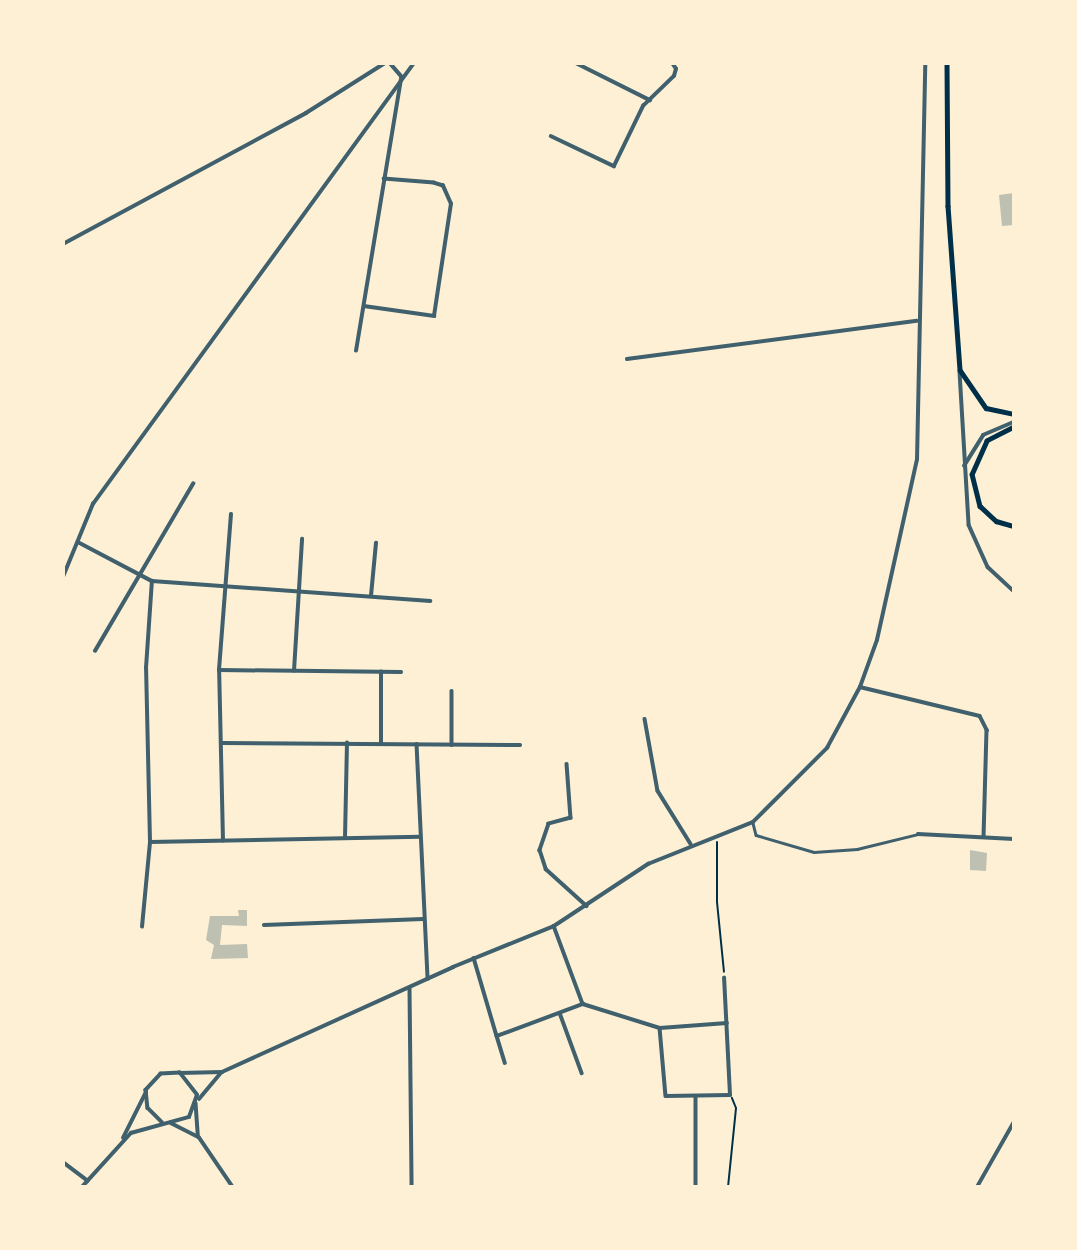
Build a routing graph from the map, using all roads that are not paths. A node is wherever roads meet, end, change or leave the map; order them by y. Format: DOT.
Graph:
graph roads {
  1 [pos="385,63"];
  2 [pos="390,63"];
  3 [pos="407,63"];
  4 [pos="414,63"];
  5 [pos="576,63"];
  6 [pos="672,63"];
  7 [pos="925,63"];
  8 [pos="947,63"];
  9 [pos="406,71"];
  10 [pos="402,77"];
  11 [pos="650,100"];
  12 [pos="551,136"];
  13 [pos="384,178"];
  14 [pos="63,244"];
  15 [pos="364,306"];
  16 [pos="917,321"];
  17 [pos="356,351"];
  18 [pos="627,359"];
  19 [pos="960,370"];
  20 [pos="1014,414"];
  21 [pos="1014,425"];
  22 [pos="964,468"];
  23 [pos="193,484"];
  24 [pos="231,514"];
  25 [pos="1014,526"];
  26 [pos="302,539"];
  27 [pos="78,542"];
  28 [pos="376,543"];
  29 [pos="140,576"];
  30 [pos="63,577"];
  31 [pos="152,581"];
  32 [pos="226,585"];
  33 [pos="298,591"];
  34 [pos="1014,592"];
  35 [pos="371,596"];
  36 [pos="430,601"];
  37 [pos="95,650"];
  38 [pos="219,670"];
  39 [pos="294,671"];
  40 [pos="381,672"];
  41 [pos="401,672"];
  42 [pos="860,687"];
  43 [pos="452,691"];
  44 [pos="645,719"];
  45 [pos="223,743"];
  46 [pos="347,744"];
  47 [pos="381,744"];
  48 [pos="417,744"];
  49 [pos="452,745"];
  50 [pos="520,745"];
  51 [pos="567,764"];
  52 [pos="753,821"];
  53 [pos="918,834"];
  54 [pos="984,836"];
  55 [pos="420,837"];
  56 [pos="345,838"];
  57 [pos="1014,839"];
  58 [pos="223,841"];
  59 [pos="150,842"];
  60 [pos="691,844"];
  61 [pos="587,906"];
  62 [pos="423,919"];
  63 [pos="264,925"];
  64 [pos="554,926"];
  65 [pos="142,927"];
  66 [pos="474,958"];
  67 [pos="724,978"];
  68 [pos="428,979"];
  69 [pos="410,988"];
  70 [pos="583,1004"];
  71 [pos="560,1013"];
  72 [pos="727,1024"];
  73 [pos="660,1028"];
  74 [pos="497,1036"];
  75 [pos="505,1063"];
  76 [pos="222,1072"];
  77 [pos="180,1073"];
  78 [pos="582,1073"];
  79 [pos="146,1090"];
  80 [pos="696,1096"];
  81 [pos="197,1103"];
  82 [pos="162,1122"];
  83 [pos="1014,1122"];
  84 [pos="171,1123"];
  85 [pos="199,1137"];
  86 [pos="121,1141"];
  87 [pos="63,1162"];
  88 [pos="88,1181"];
  89 [pos="82,1187"];
  90 [pos="233,1187"];
  91 [pos="412,1187"];
  92 [pos="696,1187"];
  93 [pos="977,1187"];
  1 -- 14 [label="street"];
  2 -- 10 [label="street"];
  3 -- 9 [label="street"];
  4 -- 9 [label="street"];
  5 -- 11 [label="street"];
  6 -- 11 [label="street"];
  7 -- 16 [label="street"];
  8 -- 19 [label="main road"];
  9 -- 10 [label="street"];
  10 -- 13 [label="street"];
  10 -- 27 [label="street"];
  11 -- 12 [label="street"];
  13 -- 15 [label="street"];
  13 -- 15 [label="street"];
  15 -- 17 [label="street"];
  16 -- 18 [label="street"];
  16 -- 42 [label="street"];
  19 -- 20 [label="main road"];
  19 -- 22 [label="street"];
  21 -- 22 [label="street"];
  21 -- 25 [label="main road"];
  22 -- 34 [label="street"];
  23 -- 29 [label="street"];
  24 -- 32 [label="street"];
  26 -- 33 [label="street"];
  27 -- 29 [label="street"];
  27 -- 30 [label="street"];
  28 -- 35 [label="street"];
  29 -- 31 [label="street"];
  29 -- 37 [label="street"];
  31 -- 32 [label="street"];
  31 -- 59 [label="street"];
  32 -- 33 [label="street"];
  32 -- 38 [label="street"];
  33 -- 35 [label="street"];
  33 -- 39 [label="street"];
  35 -- 36 [label="street"];
  38 -- 39 [label="street"];
  38 -- 45 [label="street"];
  39 -- 40 [label="street"];
  40 -- 41 [label="street"];
  40 -- 47 [label="street"];
  42 -- 52 [label="street"];
  42 -- 54 [label="street"];
  43 -- 49 [label="street"];
  44 -- 60 [label="street"];
  45 -- 46 [label="street"];
  45 -- 58 [label="street"];
  46 -- 47 [label="street"];
  46 -- 56 [label="street"];
  47 -- 48 [label="street"];
  48 -- 49 [label="street"];
  48 -- 55 [label="street"];
  49 -- 50 [label="street"];
  51 -- 61 [label="street"];
  52 -- 53 [label="street"];
  52 -- 60 [label="street"];
  53 -- 54 [label="street"];
  54 -- 57 [label="street"];
  55 -- 56 [label="street"];
  55 -- 62 [label="street"];
  56 -- 58 [label="street"];
  58 -- 59 [label="street"];
  59 -- 65 [label="street"];
  60 -- 61 [label="street"];
  61 -- 64 [label="street"];
  62 -- 63 [label="street"];
  62 -- 68 [label="street"];
  64 -- 66 [label="street"];
  64 -- 70 [label="street"];
  66 -- 68 [label="street"];
  66 -- 74 [label="street"];
  67 -- 72 [label="street"];
  68 -- 69 [label="street"];
  69 -- 76 [label="street"];
  69 -- 91 [label="street"];
  70 -- 71 [label="street"];
  70 -- 73 [label="street"];
  71 -- 74 [label="street"];
  71 -- 78 [label="street"];
  72 -- 73 [label="street"];
  72 -- 80 [label="street"];
  73 -- 80 [label="street"];
  74 -- 75 [label="street"];
  76 -- 77 [label="street"];
  76 -- 81 [label="street"];
  77 -- 79 [label="street"];
  77 -- 81 [label="street"];
  79 -- 82 [label="street"];
  79 -- 86 [label="street"];
  80 -- 92 [label="street"];
  81 -- 84 [label="street"];
  81 -- 85 [label="street"];
  82 -- 84 [label="street"];
  82 -- 86 [label="street"];
  83 -- 93 [label="street"];
  84 -- 85 [label="street"];
  85 -- 90 [label="street"];
  86 -- 88 [label="street"];
  87 -- 88 [label="street"];
  88 -- 89 [label="street"];
}
